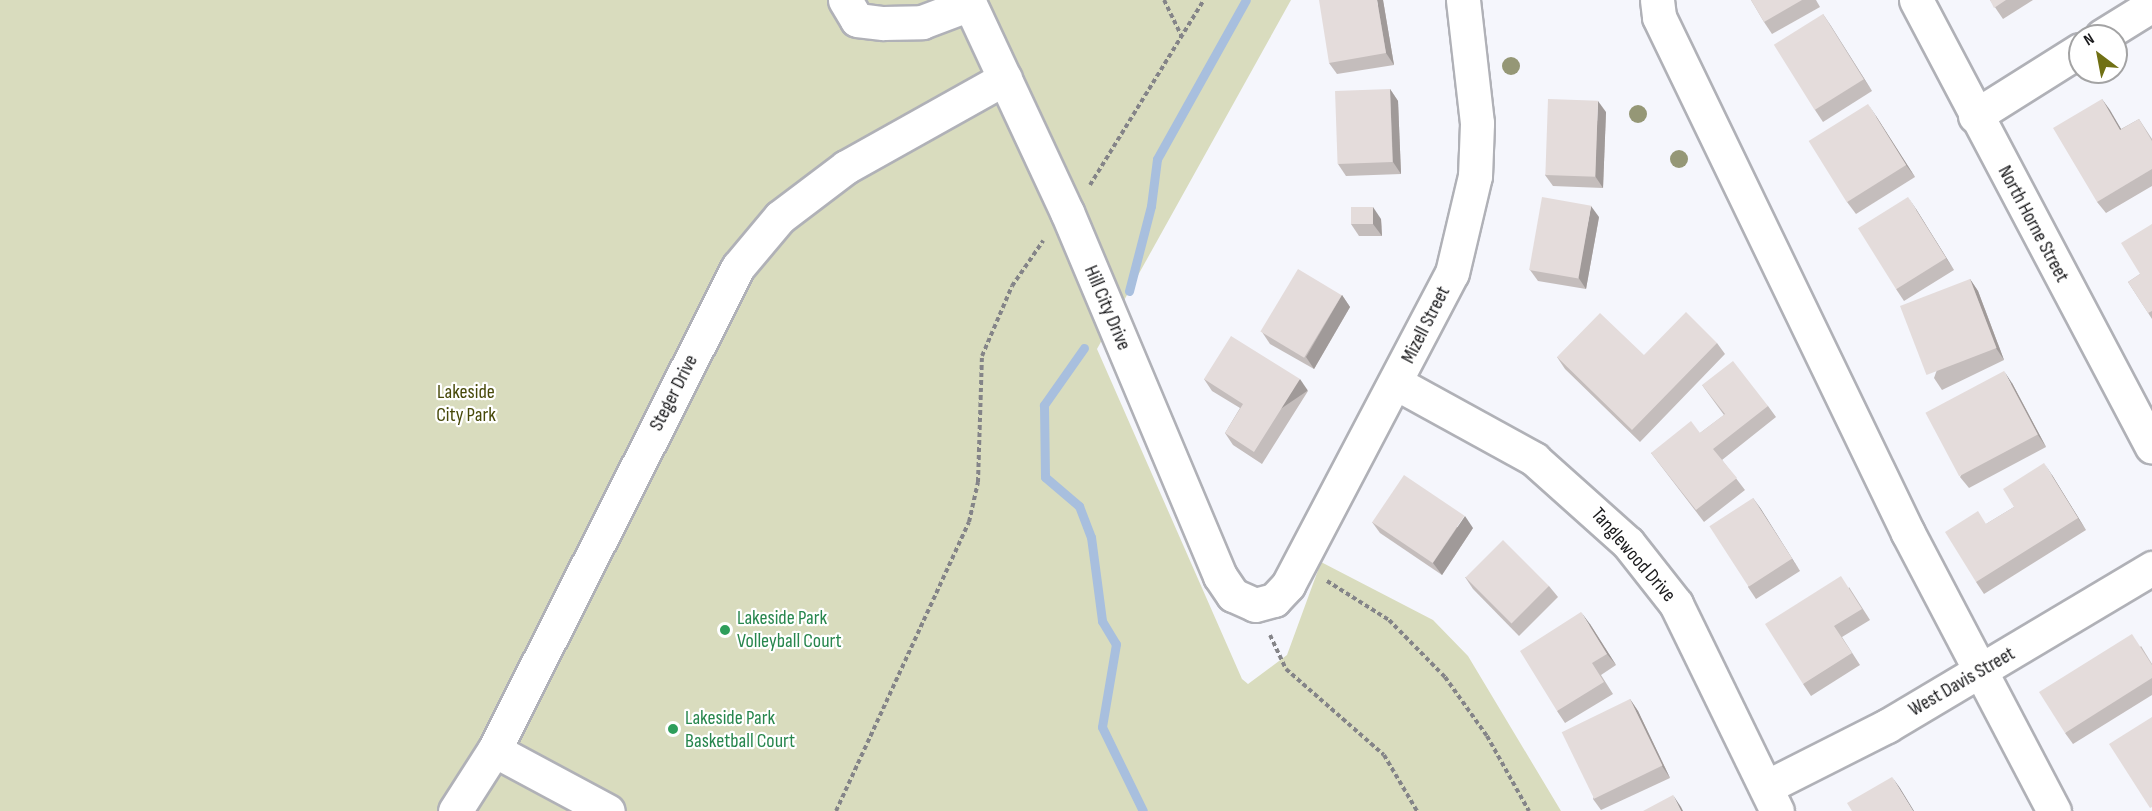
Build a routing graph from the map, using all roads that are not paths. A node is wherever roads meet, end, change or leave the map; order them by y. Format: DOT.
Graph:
graph roads {
  1 [pos="845,0"];
  2 [pos="1462,0"];
  3 [pos="1656,0"];
  4 [pos="1916,0"];
  5 [pos="969,2"];
  6 [pos="2152,5"];
  7 [pos="2121,24"];
  8 [pos="2068,58"];
  9 [pos="1005,78"];
  10 [pos="1975,116"];
  11 [pos="1396,383"];
  12 [pos="2152,447"];
  13 [pos="2152,568"];
  14 [pos="1256,605"];
  15 [pos="1983,671"];
  16 [pos="494,750"];
  17 [pos="1771,799"];
  18 [pos="570,802"];
  19 [pos="455,811"];
  20 [pos="608,811"];
  21 [pos="2054,811"];
  1 -- 5 [label="street"];
  2 -- 11 [label="street, Mizell Street"];
  3 -- 15 [label="street"];
  4 -- 10 [label="street, North Horne Street"];
  5 -- 9 [label="street, Hill City Drive"];
  6 -- 7 [label="street"];
  8 -- 10 [label="street"];
  9 -- 14 [label="street, Hill City Drive"];
  9 -- 16 [label="street, Steger Drive"];
  10 -- 12 [label="street, North Horne Street"];
  11 -- 14 [label="street, Mizell Street"];
  11 -- 17 [label="street, Tanglewood Drive"];
  13 -- 15 [label="street, West Davis Street"];
  15 -- 17 [label="street, West Davis Street"];
  15 -- 21 [label="street"];
  16 -- 18 [label="street"];
  16 -- 19 [label="street, Steger Drive"];
  18 -- 20 [label="street"];
}
